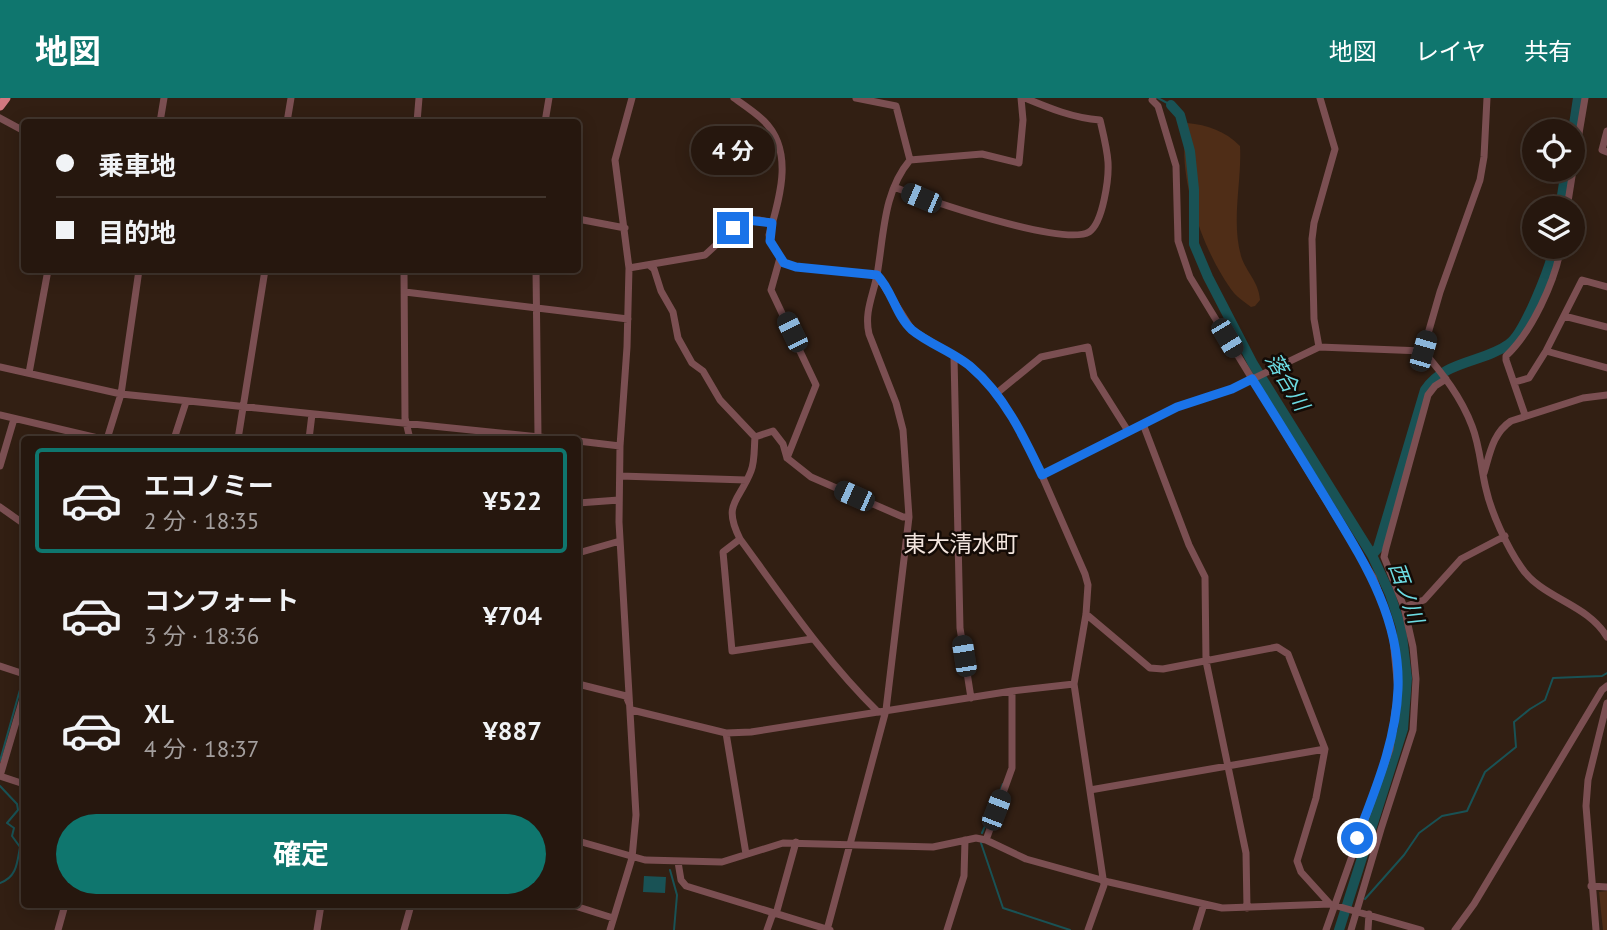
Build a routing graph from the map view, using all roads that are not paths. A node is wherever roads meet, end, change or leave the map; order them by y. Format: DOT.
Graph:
graph roads {
  1 [pos="6,98"];
  2 [pos="164,98"];
  3 [pos="290,98"];
  4 [pos="419,98"];
  5 [pos="549,98"];
  6 [pos="632,98"];
  7 [pos="734,98"];
  8 [pos="856,98"];
  9 [pos="1023,98"];
  10 [pos="1153,98"];
  11 [pos="1320,98"];
  12 [pos="1486,98"];
  13 [pos="1585,98"];
  14 [pos="0,106"];
  15 [pos="0,118"];
  16 [pos="160,119"];
  17 [pos="287,119"];
  18 [pos="417,119"];
  19 [pos="546,119"];
  20 [pos="1581,119"];
  21 [pos="21,129"];
  22 [pos="1607,131"];
  23 [pos="1607,152"];
  24 [pos="909,160"];
  25 [pos="894,187"];
  26 [pos="581,220"];
  27 [pos="772,223"];
  28 [pos="625,228"];
  29 [pos="780,258"];
  30 [pos="1557,259"];
  31 [pos="649,265"];
  32 [pos="629,268"];
  33 [pos="47,273"];
  34 [pos="139,273"];
  35 [pos="264,273"];
  36 [pos="404,273"];
  37 [pos="536,273"];
  38 [pos="877,275"];
  39 [pos="1607,287"];
  40 [pos="405,292"];
  41 [pos="537,307"];
  42 [pos="1564,316"];
  43 [pos="628,319"];
  44 [pos="1607,327"];
  45 [pos="1319,347"];
  46 [pos="1423,351"];
  47 [pos="1546,351"];
  48 [pos="954,357"];
  49 [pos="0,367"];
  50 [pos="1607,368"];
  51 [pos="29,373"];
  52 [pos="1443,375"];
  53 [pos="1253,379"];
  54 [pos="1515,382"];
  55 [pos="997,393"];
  56 [pos="121,394"];
  57 [pos="1607,395"];
  58 [pos="186,402"];
  59 [pos="242,407"];
  60 [pos="312,414"];
  61 [pos="0,415"];
  62 [pos="1525,415"];
  63 [pos="14,419"];
  64 [pos="406,422"];
  65 [pos="1143,424"];
  66 [pos="1128,431"];
  67 [pos="90,436"];
  68 [pos="105,436"];
  69 [pos="175,436"];
  70 [pos="238,436"];
  71 [pos="309,436"];
  72 [pos="409,436"];
  73 [pos="538,436"];
  74 [pos="755,437"];
  75 [pos="581,441"];
  76 [pos="620,446"];
  77 [pos="788,458"];
  78 [pos="0,466"];
  79 [pos="1042,475"];
  80 [pos="1483,475"];
  81 [pos="620,476"];
  82 [pos="746,480"];
  83 [pos="620,499"];
  84 [pos="581,503"];
  85 [pos="0,507"];
  86 [pos="909,517"];
  87 [pos="21,522"];
  88 [pos="1505,536"];
  89 [pos="740,538"];
  90 [pos="620,541"];
  91 [pos="581,552"];
  92 [pos="1404,607"];
  93 [pos="1086,614"];
  94 [pos="1607,637"];
  95 [pos="812,639"];
  96 [pos="1206,661"];
  97 [pos="0,666"];
  98 [pos="21,673"];
  99 [pos="1073,684"];
  100 [pos="581,685"];
  101 [pos="1607,686"];
  102 [pos="1012,691"];
  103 [pos="971,698"];
  104 [pos="1607,704"];
  105 [pos="21,705"];
  106 [pos="632,710"];
  107 [pos="882,711"];
  108 [pos="726,733"];
  109 [pos="1325,749"];
  110 [pos="1228,765"];
  111 [pos="0,776"];
  112 [pos="21,783"];
  113 [pos="1090,790"];
  114 [pos="965,840"];
  115 [pos="986,840"];
  116 [pos="581,842"];
  117 [pos="796,842"];
  118 [pos="852,844"];
  119 [pos="746,854"];
  120 [pos="632,858"];
  121 [pos="678,862"];
  122 [pos="1103,881"];
  123 [pos="1591,886"];
  124 [pos="1607,887"];
  125 [pos="1204,904"];
  126 [pos="1335,905"];
  127 [pos="64,908"];
  128 [pos="321,908"];
  129 [pos="410,908"];
  130 [pos="581,908"];
  131 [pos="1247,908"];
  132 [pos="1355,910"];
  133 [pos="774,913"];
  134 [pos="1368,914"];
  135 [pos="614,918"];
  136 [pos="58,930"];
  137 [pos="317,930"];
  138 [pos="404,930"];
  139 [pos="610,930"];
  140 [pos="767,930"];
  141 [pos="829,930"];
  142 [pos="947,930"];
  143 [pos="1088,930"];
  144 [pos="1196,930"];
  145 [pos="1326,930"];
  146 [pos="1351,930"];
  147 [pos="1368,930"];
  148 [pos="1421,930"];
  149 [pos="1455,930"];
  150 [pos="1596,930"];
  1 -- 14 [label="main road"];
  2 -- 16 [label="street"];
  3 -- 17 [label="street"];
  4 -- 18 [label="street"];
  5 -- 19 [label="street"];
  6 -- 28 [label="street"];
  7 -- 27 [label="street"];
  8 -- 24 [label="street"];
  9 -- 24 [label="street"];
  9 -- 25 [label="street"];
  10 -- 53 [label="street"];
  11 -- 45 [label="street"];
  12 -- 46 [label="street"];
  13 -- 20 [label="street"];
  15 -- 21 [label="street"];
  22 -- 23 [label="street"];
  24 -- 25 [label="street"];
  25 -- 38 [label="street"];
  26 -- 28 [label="street"];
  27 -- 29 [label="street"];
  27 -- 31 [label="street"];
  28 -- 32 [label="street"];
  29 -- 38 [label="street"];
  29 -- 77 [label="street"];
  30 -- 54 [label="street"];
  31 -- 32 [label="street"];
  31 -- 74 [label="street"];
  32 -- 43 [label="street"];
  33 -- 51 [label="street"];
  34 -- 56 [label="street"];
  35 -- 59 [label="street"];
  36 -- 40 [label="street"];
  37 -- 41 [label="street"];
  38 -- 48 [label="street"];
  38 -- 86 [label="street"];
  39 -- 42 [label="street"];
  40 -- 41 [label="street"];
  40 -- 64 [label="street"];
  41 -- 43 [label="street"];
  41 -- 73 [label="street"];
  42 -- 44 [label="street"];
  42 -- 47 [label="street"];
  43 -- 76 [label="street"];
  45 -- 46 [label="street"];
  45 -- 53 [label="street"];
  46 -- 52 [label="street"];
  47 -- 50 [label="street"];
  47 -- 54 [label="street"];
  48 -- 55 [label="street"];
  48 -- 103 [label="street"];
  49 -- 51 [label="street"];
  51 -- 56 [label="street"];
  52 -- 80 [label="street"];
  52 -- 92 [label="street"];
  53 -- 65 [label="street"];
  53 -- 126 [label="street"];
  54 -- 62 [label="street"];
  55 -- 66 [label="street"];
  55 -- 79 [label="street"];
  56 -- 58 [label="street"];
  56 -- 68 [label="street"];
  57 -- 62 [label="street"];
  58 -- 59 [label="street"];
  58 -- 69 [label="street"];
  59 -- 60 [label="street"];
  59 -- 70 [label="street"];
  60 -- 64 [label="street"];
  60 -- 71 [label="street"];
  61 -- 63 [label="street"];
  62 -- 80 [label="street"];
  63 -- 67 [label="street"];
  63 -- 78 [label="street"];
  64 -- 72 [label="street"];
  64 -- 73 [label="street"];
  65 -- 66 [label="street"];
  65 -- 96 [label="street"];
  66 -- 79 [label="street"];
  74 -- 77 [label="street"];
  74 -- 82 [label="street"];
  75 -- 76 [label="street"];
  76 -- 81 [label="street"];
  77 -- 86 [label="street"];
  79 -- 93 [label="street"];
  80 -- 88 [label="street"];
  81 -- 82 [label="street"];
  81 -- 83 [label="street"];
  82 -- 89 [label="street"];
  83 -- 84 [label="street"];
  83 -- 90 [label="street"];
  85 -- 87 [label="street"];
  86 -- 107 [label="street"];
  88 -- 92 [label="street"];
  88 -- 94 [label="street"];
  89 -- 95 [label="street"];
  89 -- 95 [label="street"];
  90 -- 91 [label="street"];
  90 -- 106 [label="street"];
  92 -- 132 [label="street"];
  93 -- 96 [label="street"];
  93 -- 99 [label="street"];
  95 -- 107 [label="street"];
  96 -- 109 [label="street"];
  96 -- 110 [label="street"];
  97 -- 98 [label="street"];
  99 -- 102 [label="street"];
  99 -- 113 [label="street"];
  100 -- 106 [label="street"];
  101 -- 149 [label="street"];
  102 -- 103 [label="street"];
  102 -- 115 [label="street"];
  103 -- 107 [label="street"];
  104 -- 123 [label="street"];
  105 -- 111 [label="street"];
  106 -- 108 [label="street"];
  106 -- 120 [label="street"];
  107 -- 108 [label="street"];
  107 -- 118 [label="street"];
  108 -- 119 [label="street"];
  109 -- 110 [label="street"];
  109 -- 126 [label="street"];
  110 -- 113 [label="street"];
  110 -- 131 [label="street"];
  111 -- 112 [label="street"];
  113 -- 122 [label="street"];
  114 -- 115 [label="street"];
  114 -- 118 [label="street"];
  114 -- 142 [label="street"];
  115 -- 122 [label="street"];
  116 -- 120 [label="street"];
  117 -- 118 [label="street"];
  117 -- 119 [label="street"];
  117 -- 133 [label="street"];
  118 -- 141 [label="street"];
  119 -- 121 [label="street"];
  120 -- 121 [label="street"];
  120 -- 135 [label="street"];
  121 -- 133 [label="street"];
  122 -- 125 [label="street"];
  122 -- 143 [label="street"];
  123 -- 124 [label="street"];
  123 -- 150 [label="street"];
  125 -- 131 [label="street"];
  125 -- 144 [label="street"];
  126 -- 131 [label="street"];
  126 -- 132 [label="street"];
  126 -- 145 [label="street"];
  127 -- 136 [label="street"];
  128 -- 137 [label="street"];
  129 -- 138 [label="street"];
  130 -- 135 [label="street"];
  132 -- 134 [label="street"];
  132 -- 146 [label="street"];
  133 -- 140 [label="street"];
  133 -- 141 [label="street"];
  134 -- 147 [label="street"];
  134 -- 148 [label="street"];
  135 -- 139 [label="street"];
}
